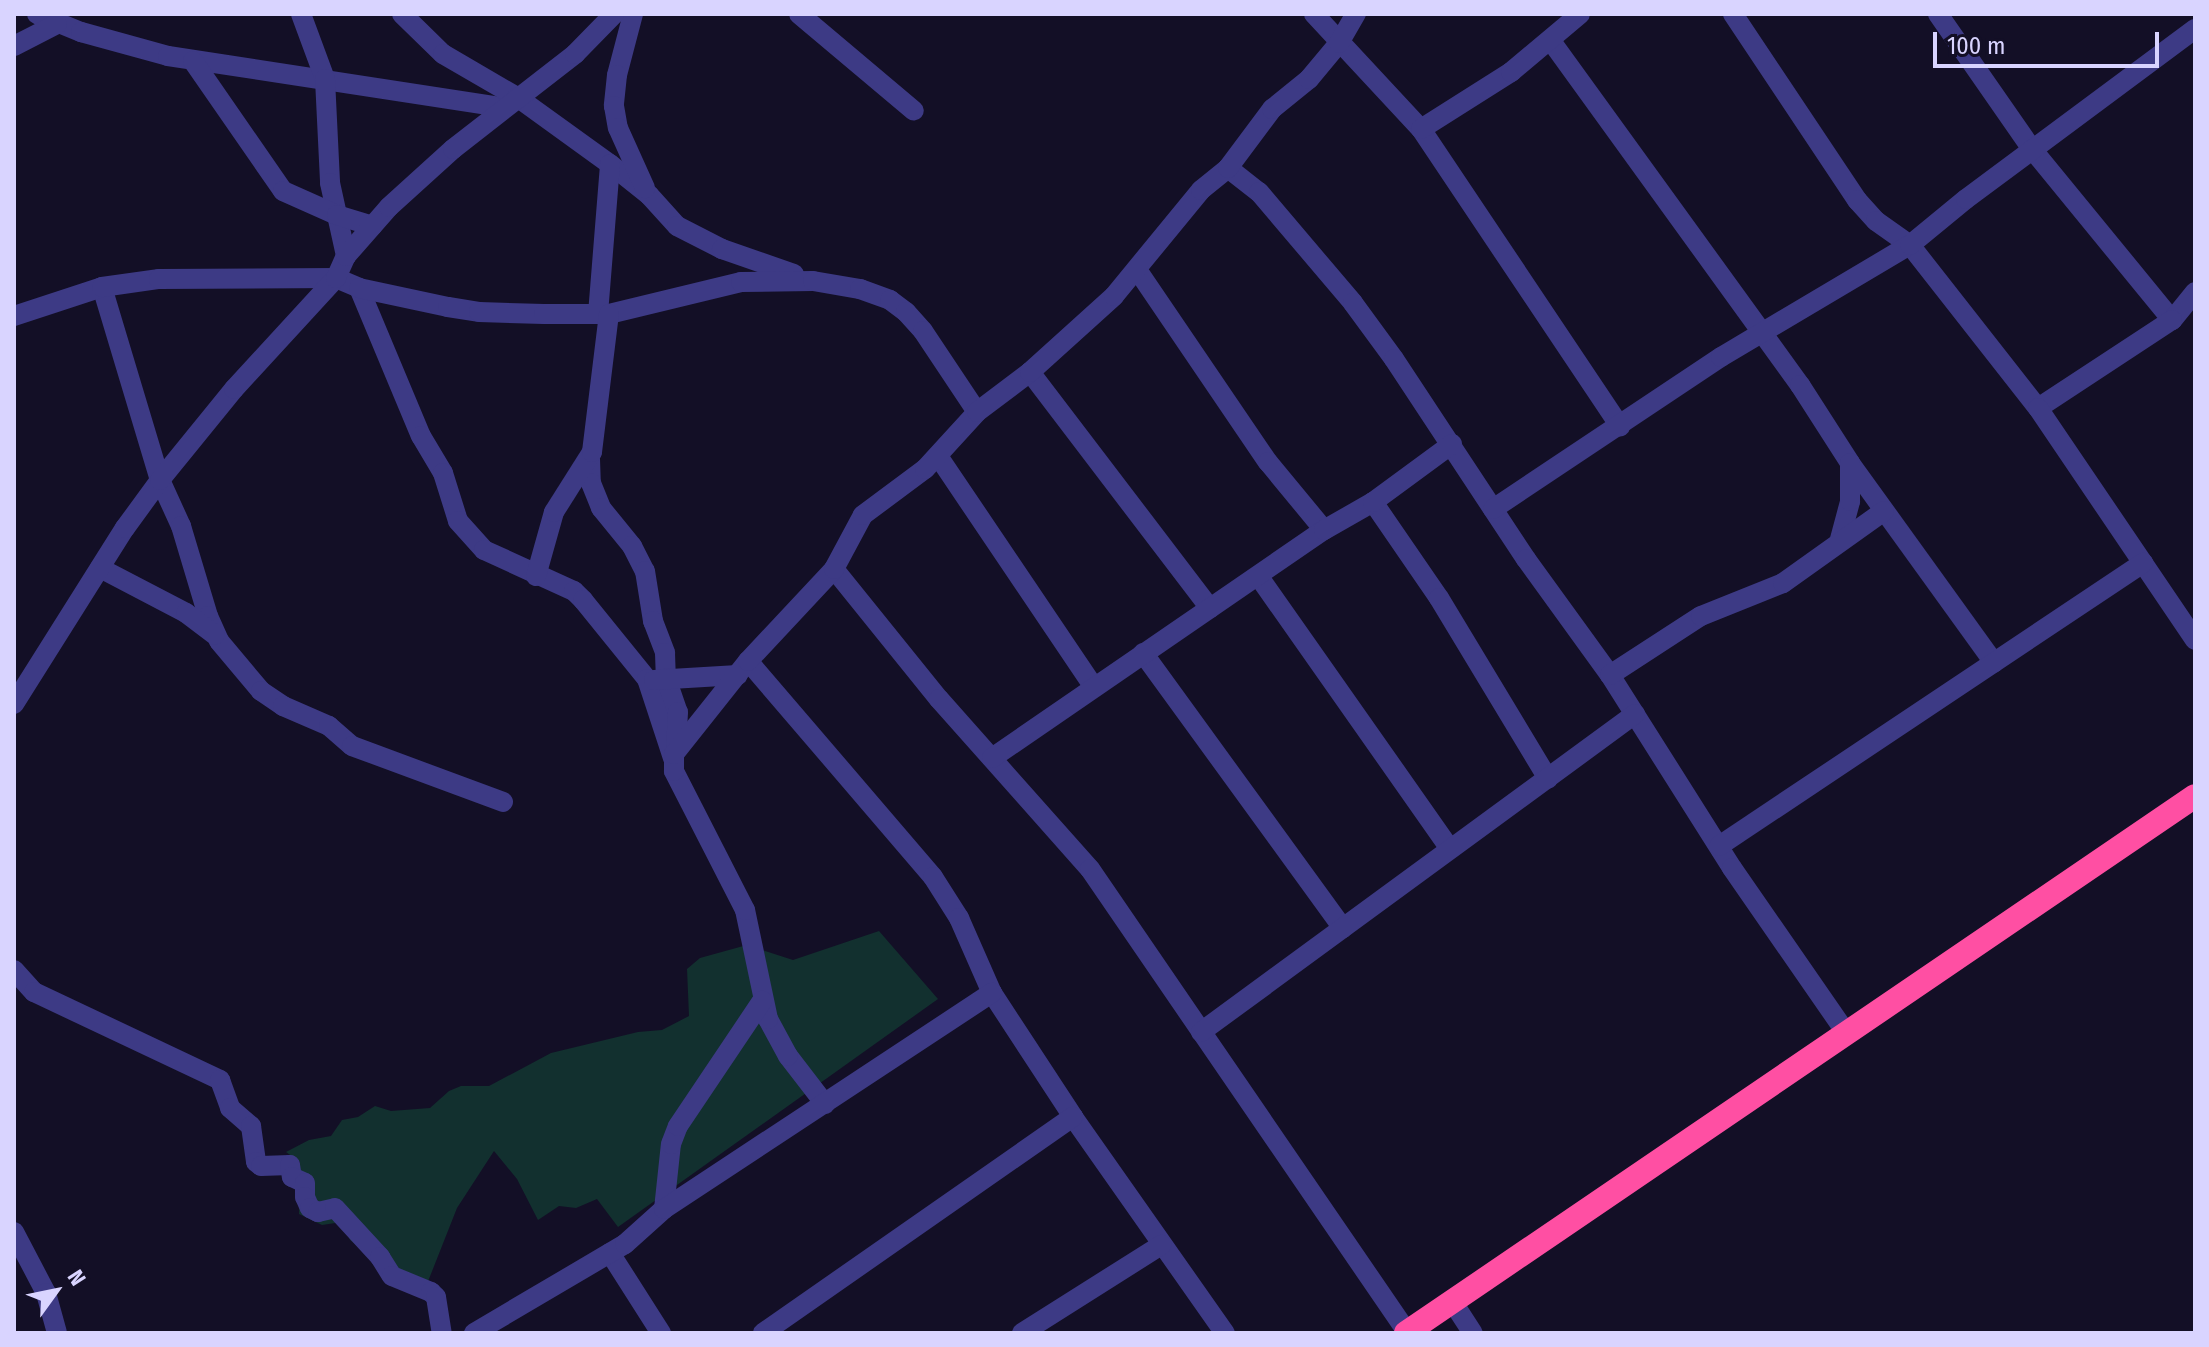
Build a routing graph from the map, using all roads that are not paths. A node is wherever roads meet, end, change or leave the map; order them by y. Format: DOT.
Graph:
graph roads {
  1 [pos="37,14"];
  2 [pos="301,14"];
  3 [pos="402,14"];
  4 [pos="614,14"];
  5 [pos="633,14"];
  6 [pos="799,14"];
  7 [pos="1314,14"];
  8 [pos="1356,14"];
  9 [pos="1580,14"];
  10 [pos="1733,14"];
  11 [pos="1938,14"];
  12 [pos="57,24"];
  13 [pos="2195,29"];
  14 [pos="1551,41"];
  15 [pos="1339,43"];
  16 [pos="14,46"];
  17 [pos="193,61"];
  18 [pos="325,79"];
  19 [pos="510,102"];
  20 [pos="914,111"];
  21 [pos="1421,129"];
  22 [pos="2032,149"];
  23 [pos="610,164"];
  24 [pos="1228,168"];
  25 [pos="649,195"];
  26 [pos="337,215"];
  27 [pos="372,226"];
  28 [pos="1910,245"];
  29 [pos="346,256"];
  30 [pos="1138,271"];
  31 [pos="336,278"];
  32 [pos="813,281"];
  33 [pos="102,287"];
  34 [pos="359,288"];
  35 [pos="2195,292"];
  36 [pos="604,314"];
  37 [pos="14,316"];
  38 [pos="2172,320"];
  39 [pos="1760,333"];
  40 [pos="1030,372"];
  41 [pos="2038,408"];
  42 [pos="977,412"];
  43 [pos="1620,426"];
  44 [pos="1452,444"];
  45 [pos="938,456"];
  46 [pos="590,459"];
  47 [pos="1850,463"];
  48 [pos="160,480"];
  49 [pos="1373,502"];
  50 [pos="1493,509"];
  51 [pos="1884,511"];
  52 [pos="1324,530"];
  53 [pos="1840,539"];
  54 [pos="2143,563"];
  55 [pos="100,568"];
  56 [pos="834,569"];
  57 [pos="536,576"];
  58 [pos="1259,577"];
  59 [pos="1210,608"];
  60 [pos="215,635"];
  61 [pos="2195,640"];
  62 [pos="1143,653"];
  63 [pos="1994,663"];
  64 [pos="743,668"];
  65 [pos="1610,675"];
  66 [pos="656,679"];
  67 [pos="1093,686"];
  68 [pos="14,704"];
  69 [pos="1635,714"];
  70 [pos="675,754"];
  71 [pos="992,758"];
  72 [pos="1548,779"];
  73 [pos="2195,796"];
  74 [pos="503,802"];
  75 [pos="1719,846"];
  76 [pos="1450,849"];
  77 [pos="1343,928"];
  78 [pos="14,970"];
  79 [pos="992,993"];
  80 [pos="762,1001"];
  81 [pos="1845,1031"];
  82 [pos="1201,1032"];
  83 [pos="825,1104"];
  84 [pos="1073,1117"];
  85 [pos="664,1209"];
  86 [pos="14,1232"];
  87 [pos="1161,1245"];
  88 [pos="610,1253"];
  89 [pos="1452,1301"];
  90 [pos="57,1333"];
  91 [pos="442,1333"];
  92 [pos="474,1333"];
  93 [pos="661,1333"];
  94 [pos="763,1333"];
  95 [pos="1022,1333"];
  96 [pos="1225,1333"];
  97 [pos="1406,1333"];
  98 [pos="1473,1333"];
  1 -- 12 [label="street"];
  2 -- 18 [label="street"];
  3 -- 19 [label="street"];
  4 -- 19 [label="street"];
  5 -- 25 [label="street"];
  6 -- 20 [label="street"];
  7 -- 15 [label="street"];
  8 -- 15 [label="street"];
  9 -- 14 [label="street"];
  10 -- 28 [label="street"];
  11 -- 22 [label="street"];
  12 -- 16 [label="street"];
  12 -- 17 [label="street"];
  13 -- 22 [label="street"];
  14 -- 21 [label="street"];
  14 -- 39 [label="street"];
  15 -- 21 [label="street"];
  15 -- 24 [label="street"];
  17 -- 18 [label="street"];
  17 -- 26 [label="street"];
  18 -- 19 [label="street"];
  18 -- 26 [label="street"];
  19 -- 23 [label="street"];
  19 -- 27 [label="street"];
  21 -- 43 [label="street"];
  22 -- 28 [label="street"];
  22 -- 38 [label="street"];
  23 -- 25 [label="street"];
  23 -- 36 [label="street"];
  24 -- 30 [label="street"];
  24 -- 44 [label="street"];
  25 -- 32 [label="street"];
  26 -- 27 [label="street"];
  26 -- 29 [label="street"];
  27 -- 29 [label="street"];
  28 -- 39 [label="street"];
  28 -- 41 [label="street"];
  29 -- 31 [label="street"];
  30 -- 40 [label="street"];
  30 -- 52 [label="street"];
  31 -- 33 [label="street"];
  31 -- 34 [label="street"];
  31 -- 48 [label="street"];
  32 -- 36 [label="street"];
  32 -- 42 [label="street"];
  33 -- 37 [label="street"];
  33 -- 48 [label="street"];
  34 -- 36 [label="street"];
  34 -- 57 [label="street"];
  35 -- 38 [label="street"];
  36 -- 46 [label="street"];
  38 -- 41 [label="street"];
  39 -- 43 [label="street"];
  39 -- 47 [label="street"];
  40 -- 42 [label="street"];
  40 -- 59 [label="street"];
  41 -- 54 [label="street"];
  42 -- 45 [label="street"];
  43 -- 50 [label="street"];
  44 -- 49 [label="street"];
  44 -- 50 [label="street"];
  45 -- 56 [label="street"];
  45 -- 67 [label="street"];
  46 -- 57 [label="street"];
  46 -- 66 [label="street"];
  47 -- 51 [label="street"];
  47 -- 53 [label="street"];
  48 -- 55 [label="street"];
  48 -- 60 [label="street"];
  49 -- 52 [label="street"];
  49 -- 72 [label="street"];
  50 -- 65 [label="street"];
  51 -- 53 [label="street"];
  51 -- 63 [label="street"];
  52 -- 58 [label="street"];
  53 -- 65 [label="street"];
  54 -- 61 [label="street"];
  54 -- 63 [label="street"];
  55 -- 60 [label="street"];
  55 -- 68 [label="street"];
  56 -- 64 [label="street"];
  56 -- 71 [label="street"];
  57 -- 66 [label="street"];
  58 -- 59 [label="street"];
  58 -- 76 [label="street"];
  59 -- 62 [label="street"];
  60 -- 74 [label="street"];
  62 -- 67 [label="street"];
  62 -- 77 [label="street"];
  63 -- 75 [label="street"];
  64 -- 66 [label="street"];
  64 -- 70 [label="street"];
  64 -- 79 [label="street"];
  65 -- 69 [label="street"];
  66 -- 70 [label="street"];
  67 -- 71 [label="street"];
  69 -- 72 [label="street"];
  69 -- 75 [label="street"];
  70 -- 80 [label="street"];
  71 -- 82 [label="street"];
  72 -- 76 [label="street"];
  73 -- 81 [label="highway"];
  75 -- 81 [label="street"];
  76 -- 77 [label="street"];
  77 -- 82 [label="street"];
  78 -- 91 [label="street"];
  79 -- 83 [label="street"];
  79 -- 84 [label="street"];
  80 -- 83 [label="street"];
  80 -- 85 [label="street"];
  81 -- 89 [label="highway"];
  82 -- 97 [label="street"];
  83 -- 85 [label="street"];
  84 -- 87 [label="street"];
  84 -- 94 [label="street"];
  85 -- 88 [label="street"];
  86 -- 90 [label="street"];
  87 -- 95 [label="street"];
  87 -- 96 [label="street"];
  88 -- 92 [label="street"];
  88 -- 93 [label="street"];
  89 -- 97 [label="highway"];
  89 -- 98 [label="street"];
}
